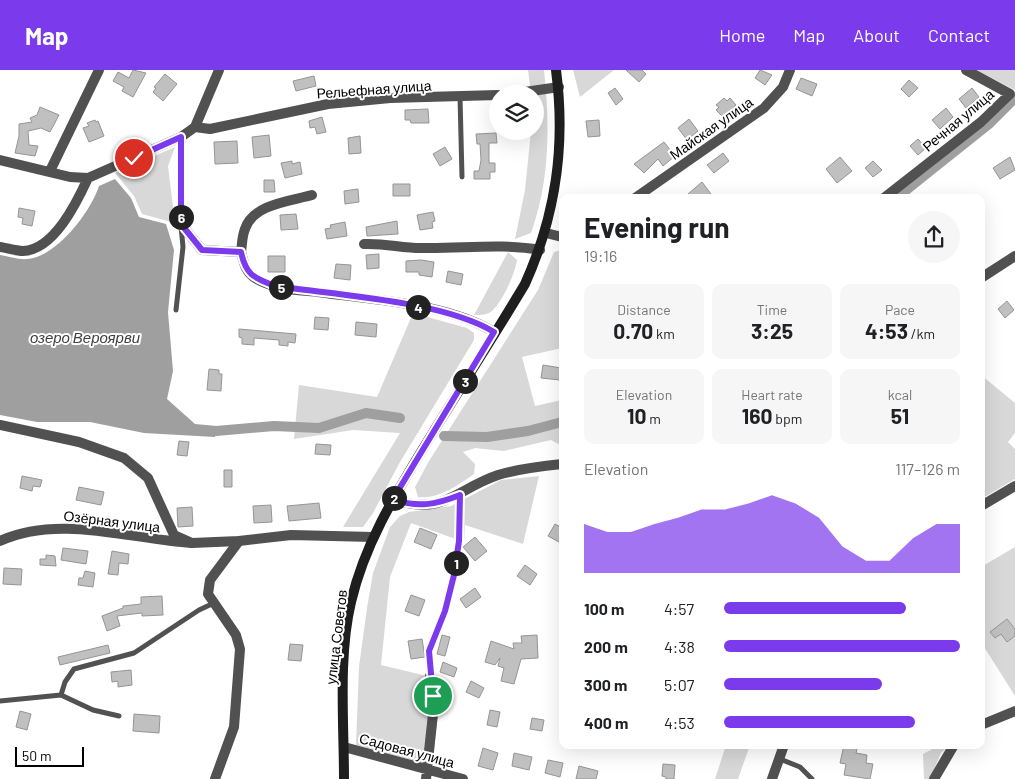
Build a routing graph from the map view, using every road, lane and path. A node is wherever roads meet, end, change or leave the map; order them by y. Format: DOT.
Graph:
graph roads {
  1 [pos="99,70"];
  2 [pos="219,70"];
  3 [pos="556,70"];
  4 [pos="790,70"];
  5 [pos="966,70"];
  6 [pos="558,87"];
  7 [pos="544,89"];
  8 [pos="489,95"];
  9 [pos="460,97"];
  10 [pos="195,127"];
  11 [pos="181,137"];
  12 [pos="0,160"];
  13 [pos="50,171"];
  14 [pos="462,177"];
  15 [pos="88,178"];
  16 [pos="641,194"];
  17 [pos="889,194"];
  18 [pos="312,195"];
  19 [pos="181,224"];
  20 [pos="546,233"];
  21 [pos="559,236"];
  22 [pos="364,244"];
  23 [pos="0,247"];
  24 [pos="540,250"];
  25 [pos="241,252"];
  26 [pos="1015,256"];
  27 [pos="985,275"];
  28 [pos="176,310"];
  29 [pos="494,332"];
  30 [pos="0,425"];
  31 [pos="559,465"];
  32 [pos="1015,486"];
  33 [pos="460,495"];
  34 [pos="393,499"];
  35 [pos="985,504"];
  36 [pos="373,537"];
  37 [pos="0,540"];
  38 [pos="238,542"];
  39 [pos="192,544"];
  40 [pos="214,603"];
  41 [pos="430,676"];
  42 [pos="61,695"];
  43 [pos="0,701"];
  44 [pos="1015,711"];
  45 [pos="119,716"];
  46 [pos="985,723"];
  47 [pos="344,747"];
  48 [pos="783,749"];
  49 [pos="952,749"];
  50 [pos="780,758"];
  51 [pos="426,775"];
  52 [pos="215,779"];
  53 [pos="344,779"];
  54 [pos="462,779"];
  55 [pos="772,779"];
  56 [pos="812,779"];
  57 [pos="934,779"];
  1 -- 13 [label="street"];
  2 -- 10 [label="street"];
  3 -- 6 [label="main road, улица Советов"];
  4 -- 16 [label="street, Майская улица"];
  5 -- 17 [label="street, Речная улица"];
  6 -- 7 [label="street"];
  6 -- 20 [label="main road, улица Советов"];
  8 -- 9 [label="street, Рельефная улица"];
  9 -- 10 [label="street, Рельефная улица"];
  9 -- 14 [label="lane"];
  10 -- 11 [label="street"];
  11 -- 15 [label="street"];
  11 -- 19 [label="street"];
  12 -- 13 [label="street"];
  13 -- 15 [label="street"];
  15 -- 23 [label="street"];
  18 -- 25 [label="street"];
  19 -- 25 [label="street"];
  19 -- 28 [label="lane"];
  20 -- 21 [label="street"];
  20 -- 24 [label="main road, улица Советов"];
  22 -- 24 [label="street"];
  24 -- 29 [label="main road, улица Советов"];
  25 -- 29 [label="street"];
  26 -- 27 [label="street"];
  29 -- 34 [label="main road, улица Советов"];
  30 -- 39 [label="street"];
  31 -- 33 [label="street"];
  32 -- 35 [label="street"];
  33 -- 34 [label="street"];
  33 -- 41 [label="lane"];
  34 -- 36 [label="main road, улица Советов"];
  36 -- 38 [label="street, Озёрная улица"];
  36 -- 47 [label="main road, улица Советов"];
  37 -- 39 [label="street, Озёрная улица"];
  38 -- 39 [label="street, Озёрная улица"];
  38 -- 40 [label="street"];
  40 -- 42 [label="lane"];
  40 -- 52 [label="street"];
  41 -- 51 [label="street"];
  42 -- 43 [label="lane"];
  42 -- 45 [label="lane"];
  44 -- 46 [label="street"];
  47 -- 51 [label="street, Садовая улица"];
  47 -- 53 [label="main road, улица Советов"];
  48 -- 50 [label="street"];
  49 -- 57 [label="street"];
  50 -- 55 [label="street"];
  50 -- 56 [label="lane"];
  51 -- 54 [label="street, Садовая улица"];
}
